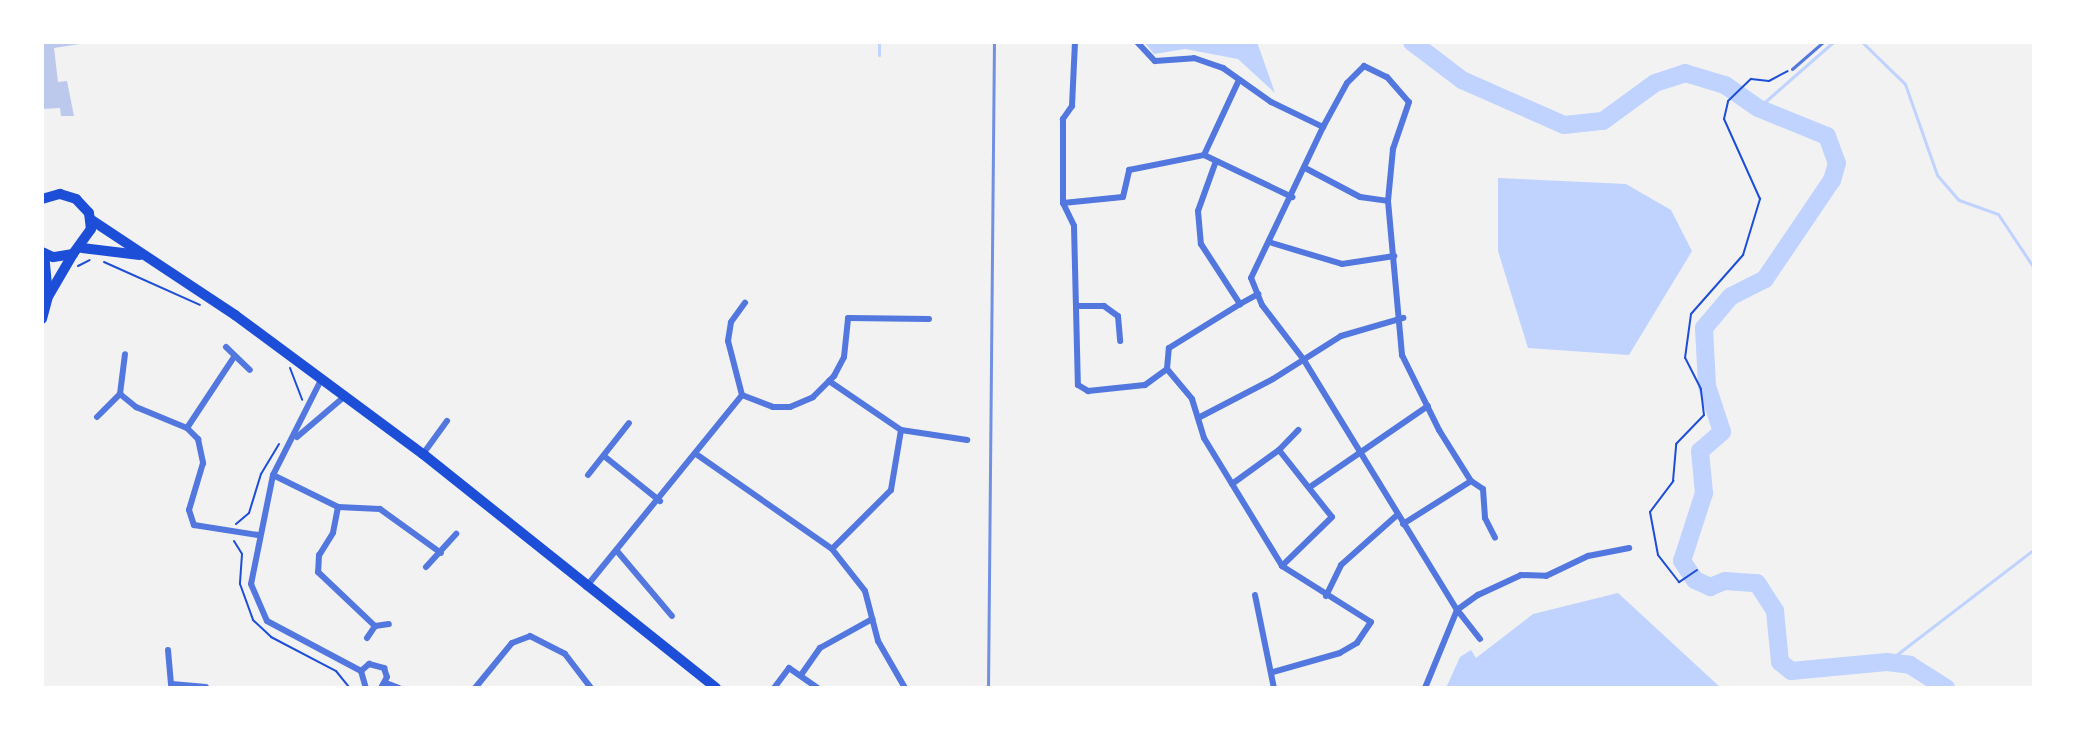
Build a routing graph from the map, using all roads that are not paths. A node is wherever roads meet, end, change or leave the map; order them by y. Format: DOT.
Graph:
graph roads {
  1 [pos="1075,42"];
  2 [pos="1137,42"];
  3 [pos="1823,42"];
  4 [pos="1792,69"];
  5 [pos="1239,80"];
  6 [pos="1225,110"];
  7 [pos="1235,115"];
  8 [pos="1323,127"];
  9 [pos="1204,155"];
  10 [pos="1216,161"];
  11 [pos="1307,169"];
  12 [pos="45,194"];
  13 [pos="1292,197"];
  14 [pos="1388,201"];
  15 [pos="1063,203"];
  16 [pos="90,219"];
  17 [pos="1272,243"];
  18 [pos="78,251"];
  19 [pos="43,252"];
  20 [pos="140,255"];
  21 [pos="1394,256"];
  22 [pos="1258,294"];
  23 [pos="48,296"];
  24 [pos="745,303"];
  25 [pos="1240,304"];
  26 [pos="1076,306"];
  27 [pos="1403,318"];
  28 [pos="42,319"];
  29 [pos="929,319"];
  30 [pos="1120,341"];
  31 [pos="226,347"];
  32 [pos="125,354"];
  33 [pos="234,357"];
  34 [pos="1304,360"];
  35 [pos="1167,369"];
  36 [pos="250,370"];
  37 [pos="321,380"];
  38 [pos="829,381"];
  39 [pos="120,394"];
  40 [pos="742,395"];
  41 [pos="344,397"];
  42 [pos="1428,406"];
  43 [pos="97,417"];
  44 [pos="1200,417"];
  45 [pos="447,421"];
  46 [pos="629,423"];
  47 [pos="187,428"];
  48 [pos="901,430"];
  49 [pos="1298,430"];
  50 [pos="294,440"];
  51 [pos="967,440"];
  52 [pos="1279,450"];
  53 [pos="1360,450"];
  54 [pos="423,454"];
  55 [pos="696,454"];
  56 [pos="604,456"];
  57 [pos="273,475"];
  58 [pos="588,475"];
  59 [pos="1471,481"];
  60 [pos="1232,484"];
  61 [pos="1310,487"];
  62 [pos="660,501"];
  63 [pos="338,507"];
  64 [pos="1396,516"];
  65 [pos="1403,524"];
  66 [pos="456,534"];
  67 [pos="258,535"];
  68 [pos="1495,538"];
  69 [pos="1629,548"];
  70 [pos="832,549"];
  71 [pos="617,551"];
  72 [pos="441,553"];
  73 [pos="1282,566"];
  74 [pos="426,567"];
  75 [pos="586,587"];
  76 [pos="1255,595"];
  77 [pos="1326,596"];
  78 [pos="1457,610"];
  79 [pos="672,616"];
  80 [pos="872,619"];
  81 [pos="389,624"];
  82 [pos="375,626"];
  83 [pos="367,638"];
  84 [pos="1480,639"];
  85 [pos="168,650"];
  86 [pos="361,671"];
  87 [pos="1273,672"];
  88 [pos="801,675"];
  89 [pos="383,685"];
  90 [pos="172,686"];
  91 [pos="206,687"];
  92 [pos="366,688"];
  93 [pos="399,688"];
  94 [pos="475,688"];
  95 [pos="591,688"];
  96 [pos="716,688"];
  97 [pos="774,688"];
  98 [pos="818,688"];
  99 [pos="905,688"];
  100 [pos="1274,688"];
  101 [pos="1425,688"];
  1 -- 15 [label="street"];
  2 -- 5 [label="street"];
  3 -- 4 [label="lane"];
  5 -- 6 [label="street"];
  5 -- 8 [label="street"];
  6 -- 7 [label="street"];
  6 -- 9 [label="street"];
  8 -- 11 [label="street"];
  8 -- 14 [label="street"];
  9 -- 10 [label="street"];
  9 -- 15 [label="street"];
  10 -- 13 [label="street"];
  10 -- 25 [label="street"];
  11 -- 13 [label="street"];
  11 -- 14 [label="street"];
  12 -- 16 [label="main road"];
  13 -- 17 [label="street"];
  14 -- 21 [label="street"];
  15 -- 26 [label="street"];
  16 -- 18 [label="main road"];
  16 -- 20 [label="main road"];
  17 -- 21 [label="street"];
  17 -- 22 [label="street"];
  18 -- 19 [label="main road"];
  18 -- 20 [label="main road"];
  18 -- 23 [label="main road"];
  19 -- 23 [label="main road"];
  20 -- 37 [label="main road"];
  21 -- 27 [label="street"];
  22 -- 25 [label="street"];
  22 -- 34 [label="street"];
  23 -- 28 [label="main road"];
  24 -- 40 [label="street"];
  25 -- 35 [label="street"];
  26 -- 30 [label="street"];
  26 -- 35 [label="street"];
  27 -- 34 [label="street"];
  27 -- 42 [label="street"];
  29 -- 38 [label="street"];
  31 -- 33 [label="street"];
  32 -- 39 [label="street"];
  33 -- 36 [label="street"];
  33 -- 47 [label="street"];
  34 -- 44 [label="street"];
  34 -- 53 [label="street"];
  35 -- 44 [label="street"];
  37 -- 41 [label="main road"];
  37 -- 50 [label="street"];
  38 -- 40 [label="street"];
  38 -- 48 [label="street"];
  39 -- 43 [label="street"];
  39 -- 47 [label="street"];
  40 -- 55 [label="street"];
  41 -- 50 [label="street"];
  41 -- 54 [label="main road"];
  42 -- 53 [label="street"];
  42 -- 59 [label="street"];
  44 -- 60 [label="street"];
  45 -- 54 [label="street"];
  46 -- 56 [label="street"];
  47 -- 67 [label="street"];
  48 -- 51 [label="street"];
  48 -- 70 [label="street"];
  49 -- 52 [label="street"];
  50 -- 57 [label="street"];
  52 -- 60 [label="street"];
  52 -- 61 [label="street"];
  53 -- 61 [label="street"];
  53 -- 64 [label="street"];
  54 -- 75 [label="main road"];
  55 -- 62 [label="street"];
  55 -- 70 [label="street"];
  56 -- 58 [label="street"];
  56 -- 62 [label="street"];
  57 -- 63 [label="street"];
  57 -- 67 [label="street"];
  59 -- 65 [label="street"];
  59 -- 68 [label="street"];
  60 -- 73 [label="street"];
  61 -- 73 [label="street"];
  62 -- 71 [label="street"];
  63 -- 72 [label="street"];
  63 -- 82 [label="street"];
  64 -- 65 [label="street"];
  64 -- 77 [label="street"];
  65 -- 78 [label="street"];
  66 -- 72 [label="street"];
  67 -- 86 [label="street"];
  69 -- 78 [label="street"];
  70 -- 80 [label="street"];
  71 -- 75 [label="street"];
  71 -- 79 [label="street"];
  72 -- 74 [label="street"];
  73 -- 77 [label="street"];
  75 -- 96 [label="main road"];
  76 -- 87 [label="street"];
  77 -- 87 [label="street"];
  78 -- 84 [label="street"];
  78 -- 101 [label="street"];
  80 -- 88 [label="street"];
  80 -- 99 [label="street"];
  81 -- 82 [label="street"];
  82 -- 83 [label="street"];
  85 -- 90 [label="street"];
  86 -- 89 [label="street"];
  86 -- 92 [label="street"];
  87 -- 100 [label="street"];
  88 -- 97 [label="street"];
  88 -- 98 [label="street"];
  89 -- 93 [label="street"];
  90 -- 91 [label="street"];
  94 -- 95 [label="street"];
}
